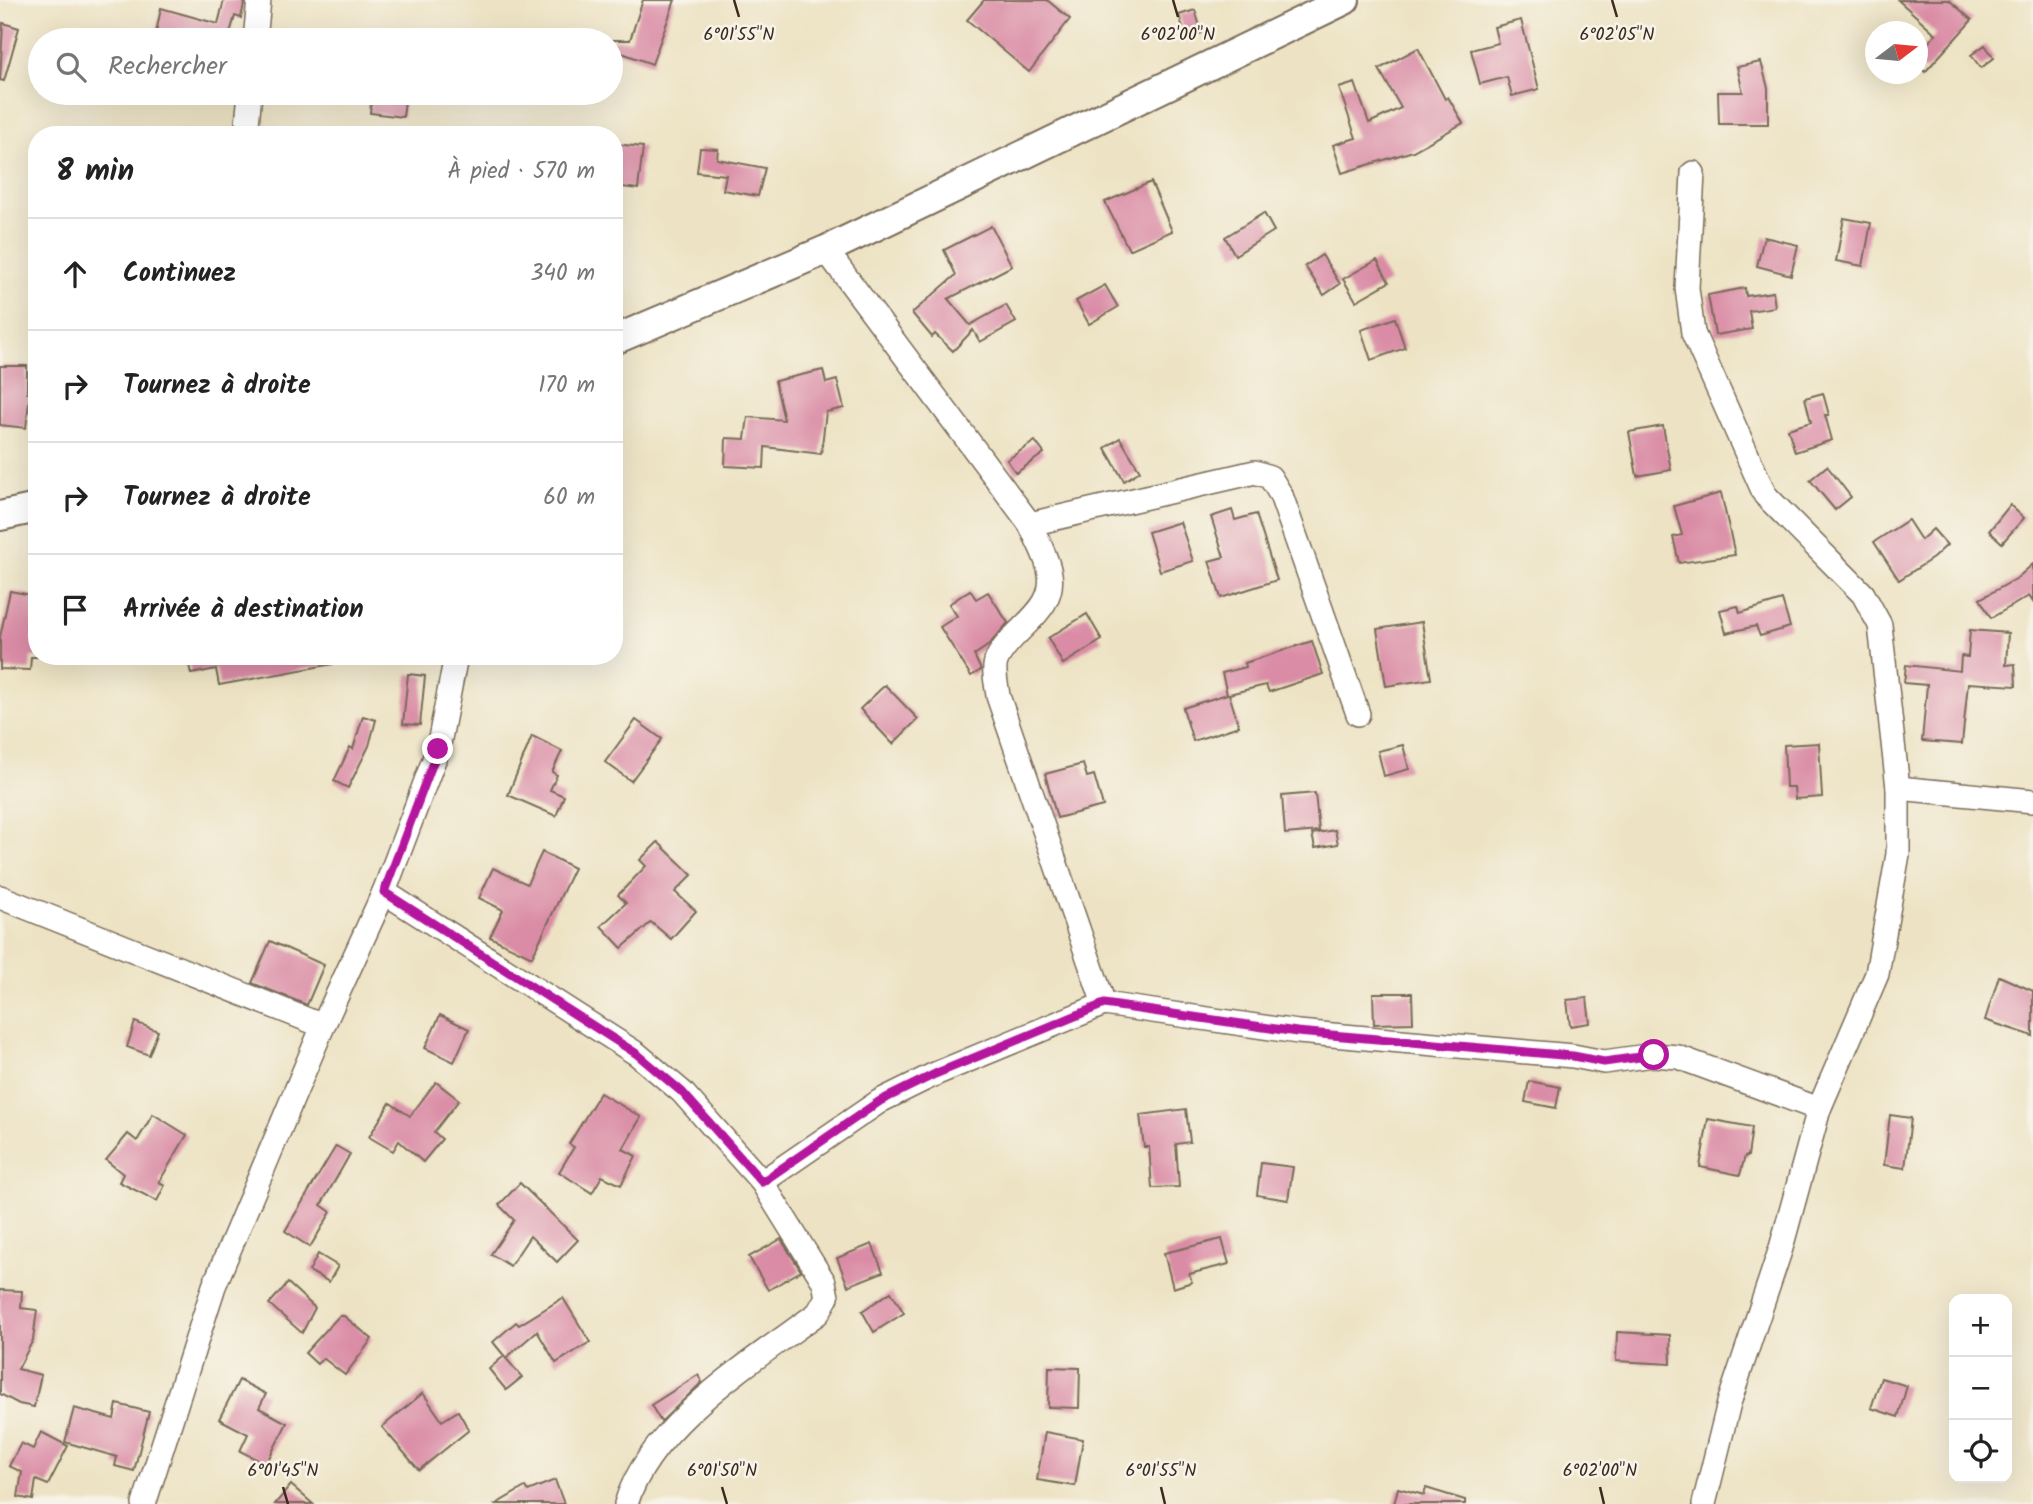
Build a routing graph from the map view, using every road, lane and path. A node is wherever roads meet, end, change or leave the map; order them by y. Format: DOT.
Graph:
graph roads {
  1 [pos="259,0"];
  2 [pos="1345,0"];
  3 [pos="256,28"];
  4 [pos="249,105"];
  5 [pos="247,126"];
  6 [pos="1693,173"];
  7 [pos="826,250"];
  8 [pos="623,336"];
  9 [pos="28,510"];
  10 [pos="0,516"];
  11 [pos="1030,524"];
  12 [pos="454,665"];
  13 [pos="1358,714"];
  14 [pos="1898,788"];
  15 [pos="2033,801"];
  16 [pos="384,892"];
  17 [pos="0,897"];
  18 [pos="1104,1004"];
  19 [pos="323,1026"];
  20 [pos="1819,1109"];
  21 [pos="762,1182"];
  22 [pos="144,1504"];
  23 [pos="626,1504"];
  24 [pos="1704,1504"];
  1 -- 3 [label="street"];
  2 -- 7 [label="main road"];
  4 -- 5 [label="street"];
  6 -- 14 [label="street"];
  7 -- 8 [label="main road"];
  7 -- 11 [label="street"];
  9 -- 10 [label="main road"];
  11 -- 13 [label="street"];
  11 -- 18 [label="street"];
  12 -- 16 [label="street"];
  14 -- 15 [label="street"];
  14 -- 20 [label="street"];
  16 -- 19 [label="street"];
  16 -- 21 [label="street"];
  17 -- 19 [label="street"];
  18 -- 20 [label="street"];
  18 -- 21 [label="street"];
  19 -- 22 [label="street"];
  20 -- 24 [label="street"];
  21 -- 23 [label="street"];
}
